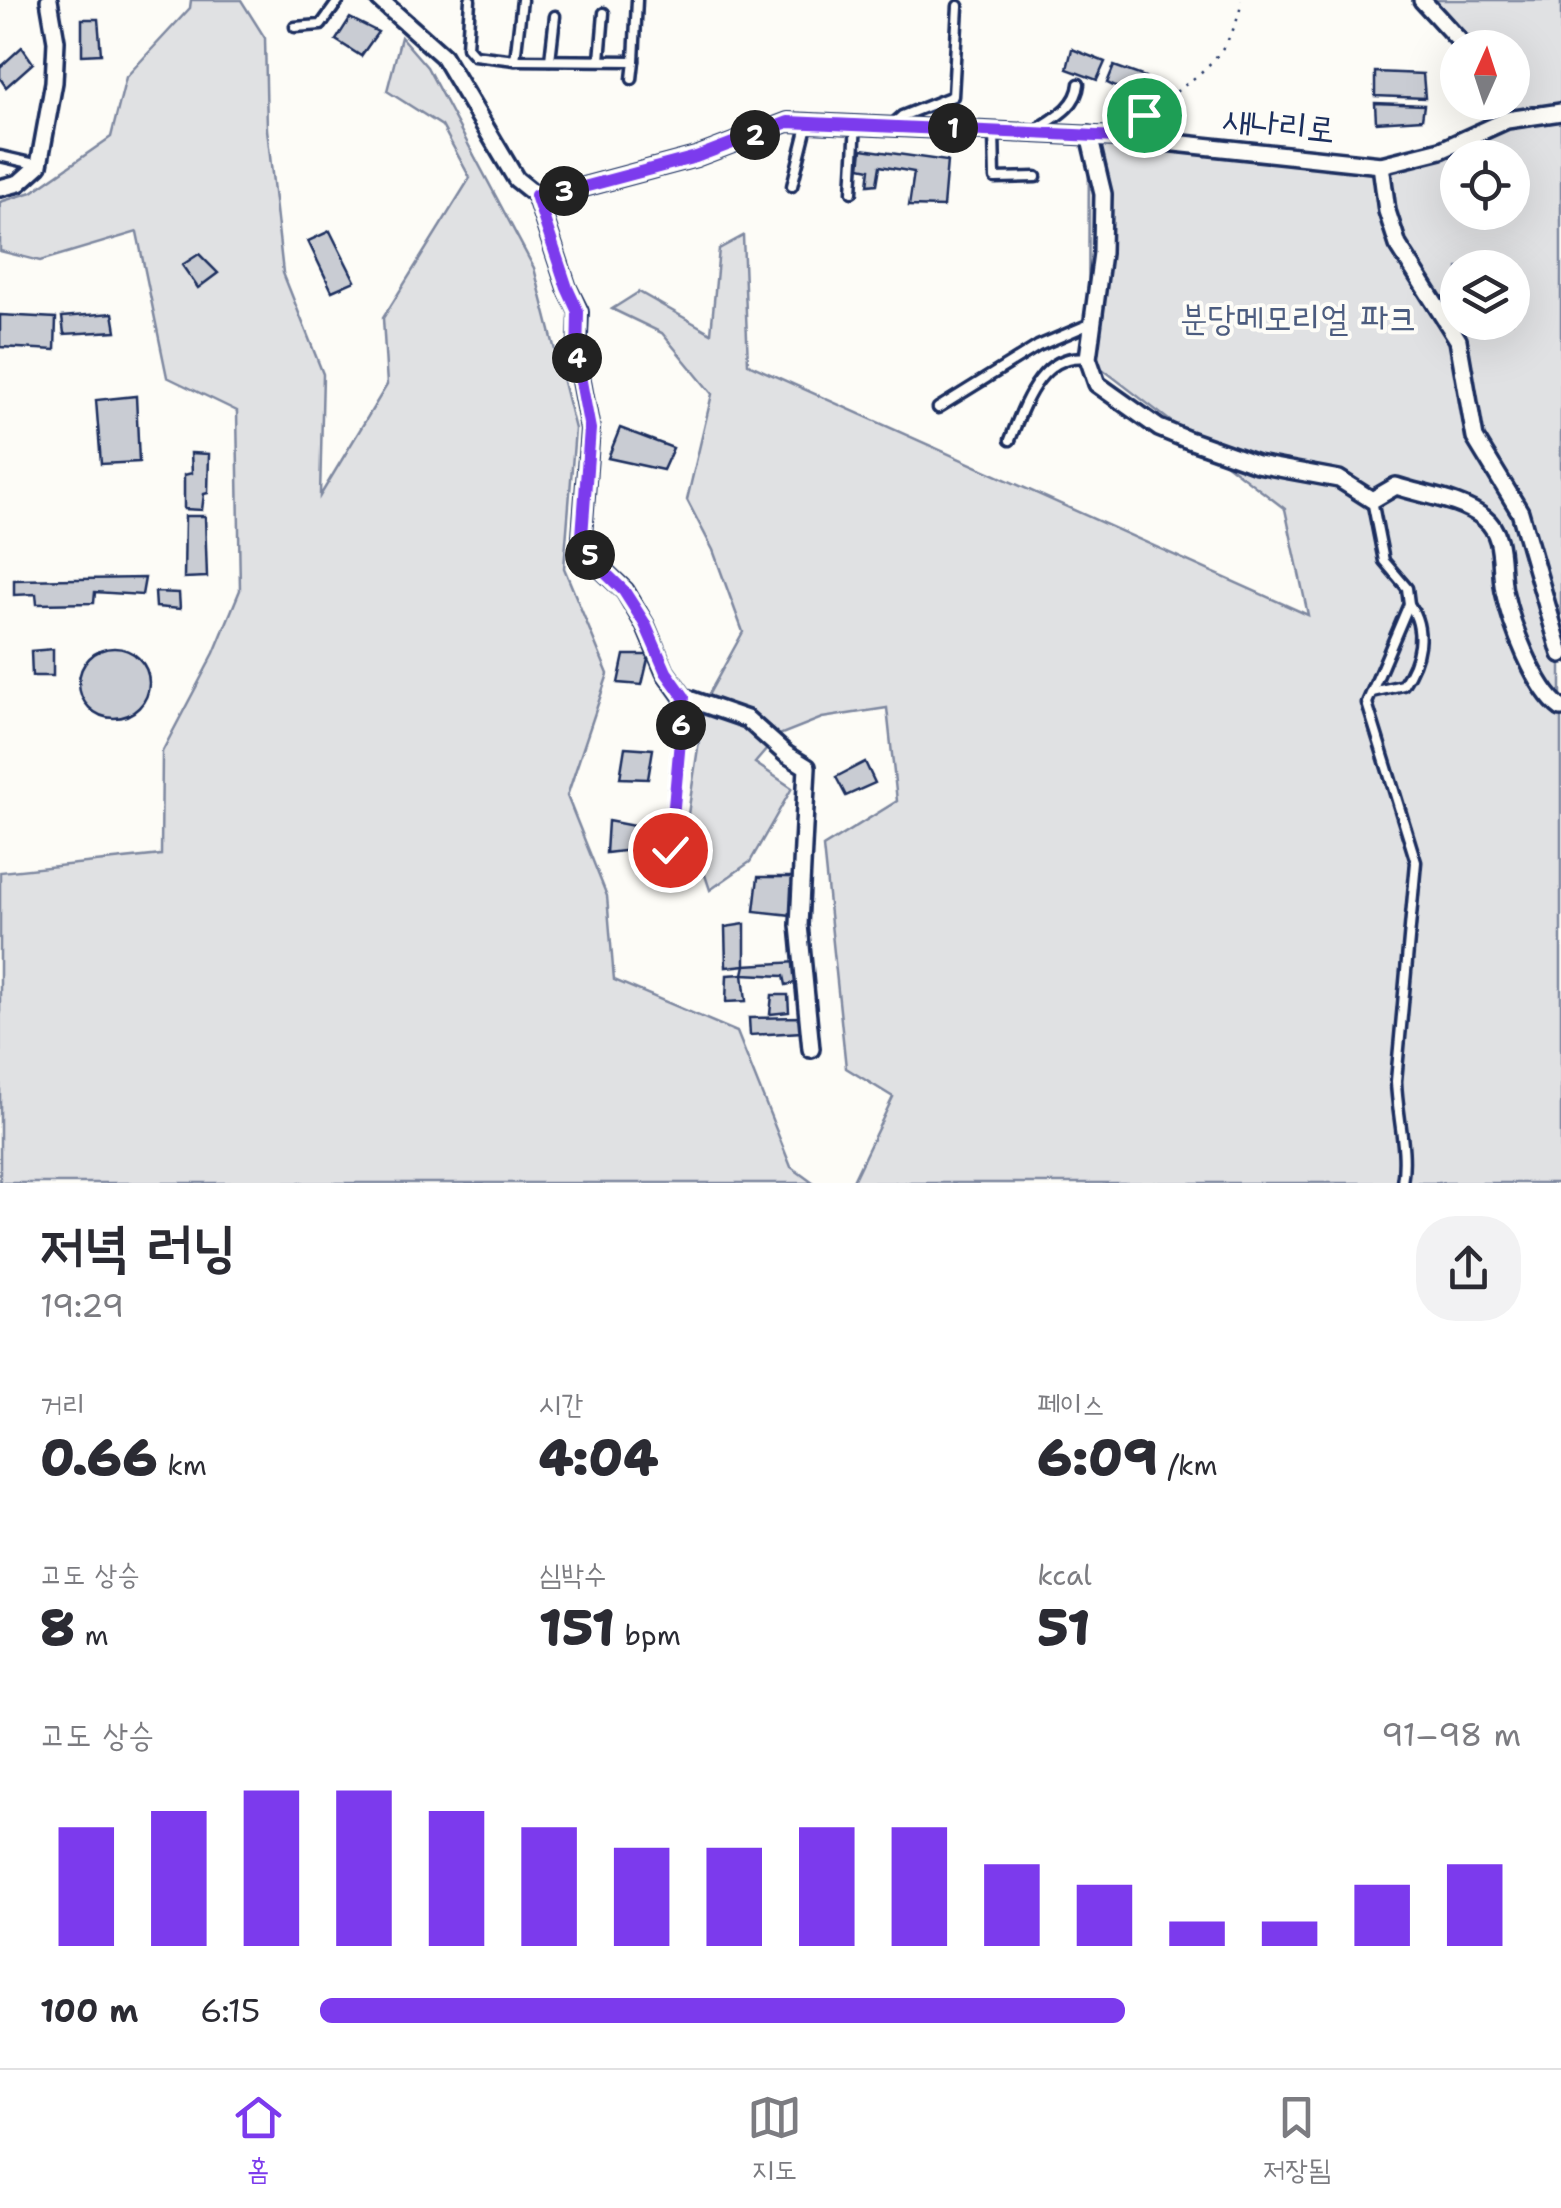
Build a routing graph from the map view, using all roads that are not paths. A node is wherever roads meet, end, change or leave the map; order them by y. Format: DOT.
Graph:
graph roads {
  1 [pos="49,0"];
  2 [pos="338,0"];
  3 [pos="380,0"];
  4 [pos="470,0"];
  5 [pos="522,0"];
  6 [pos="637,0"];
  7 [pos="1422,0"];
  8 [pos="958,6"];
  9 [pos="604,13"];
  10 [pos="555,16"];
  11 [pos="295,27"];
  12 [pos="1450,30"];
  13 [pos="516,60"];
  14 [pos="550,60"];
  15 [pos="600,60"];
  16 [pos="634,61"];
  17 [pos="632,78"];
  18 [pos="1079,84"];
  19 [pos="1561,112"];
  20 [pos="1530,117"];
  21 [pos="1507,120"];
  22 [pos="808,122"];
  23 [pos="856,123"];
  24 [pos="892,125"];
  25 [pos="994,130"];
  26 [pos="1032,132"];
  27 [pos="1089,136"];
  28 [pos="0,156"];
  29 [pos="40,165"];
  30 [pos="1381,165"];
  31 [pos="1036,176"];
  32 [pos="792,186"];
  33 [pos="0,188"];
  34 [pos="852,192"];
  35 [pos="536,195"];
  36 [pos="1090,324"];
  37 [pos="1088,358"];
  38 [pos="938,408"];
  39 [pos="1010,440"];
  40 [pos="1372,500"];
  41 [pos="1409,604"];
  42 [pos="1561,654"];
  43 [pos="1372,692"];
  44 [pos="684,697"];
  45 [pos="1561,708"];
  46 [pos="670,850"];
  47 [pos="811,1049"];
  48 [pos="1402,1183"];
  1 -- 29 [label="street"];
  2 -- 11 [label="lane"];
  3 -- 35 [label="street"];
  4 -- 13 [label="lane"];
  5 -- 13 [label="lane"];
  6 -- 16 [label="lane"];
  7 -- 12 [label="street"];
  8 -- 24 [label="lane"];
  9 -- 15 [label="lane"];
  10 -- 14 [label="lane"];
  13 -- 14 [label="lane"];
  14 -- 15 [label="lane"];
  15 -- 16 [label="lane"];
  16 -- 17 [label="lane"];
  18 -- 26 [label="lane"];
  19 -- 20 [label="street"];
  21 -- 30 [label="street"];
  22 -- 23 [label="street, 새나리로"];
  22 -- 32 [label="lane"];
  22 -- 35 [label="street, 새나리로"];
  23 -- 24 [label="street, 새나리로"];
  23 -- 34 [label="lane"];
  24 -- 25 [label="street, 새나리로"];
  25 -- 26 [label="street, 새나리로"];
  25 -- 31 [label="lane"];
  26 -- 27 [label="street, 새나리로"];
  27 -- 30 [label="street, 새나리로"];
  27 -- 36 [label="street"];
  28 -- 29 [label="lane"];
  29 -- 33 [label="street"];
  30 -- 42 [label="street"];
  35 -- 44 [label="street"];
  36 -- 37 [label="street"];
  36 -- 38 [label="lane"];
  37 -- 39 [label="lane"];
  37 -- 40 [label="street"];
  40 -- 41 [label="lane"];
  40 -- 45 [label="street"];
  41 -- 43 [label="lane"];
  41 -- 43 [label="lane"];
  43 -- 48 [label="lane"];
  44 -- 46 [label="lane"];
  44 -- 47 [label="street"];
}
